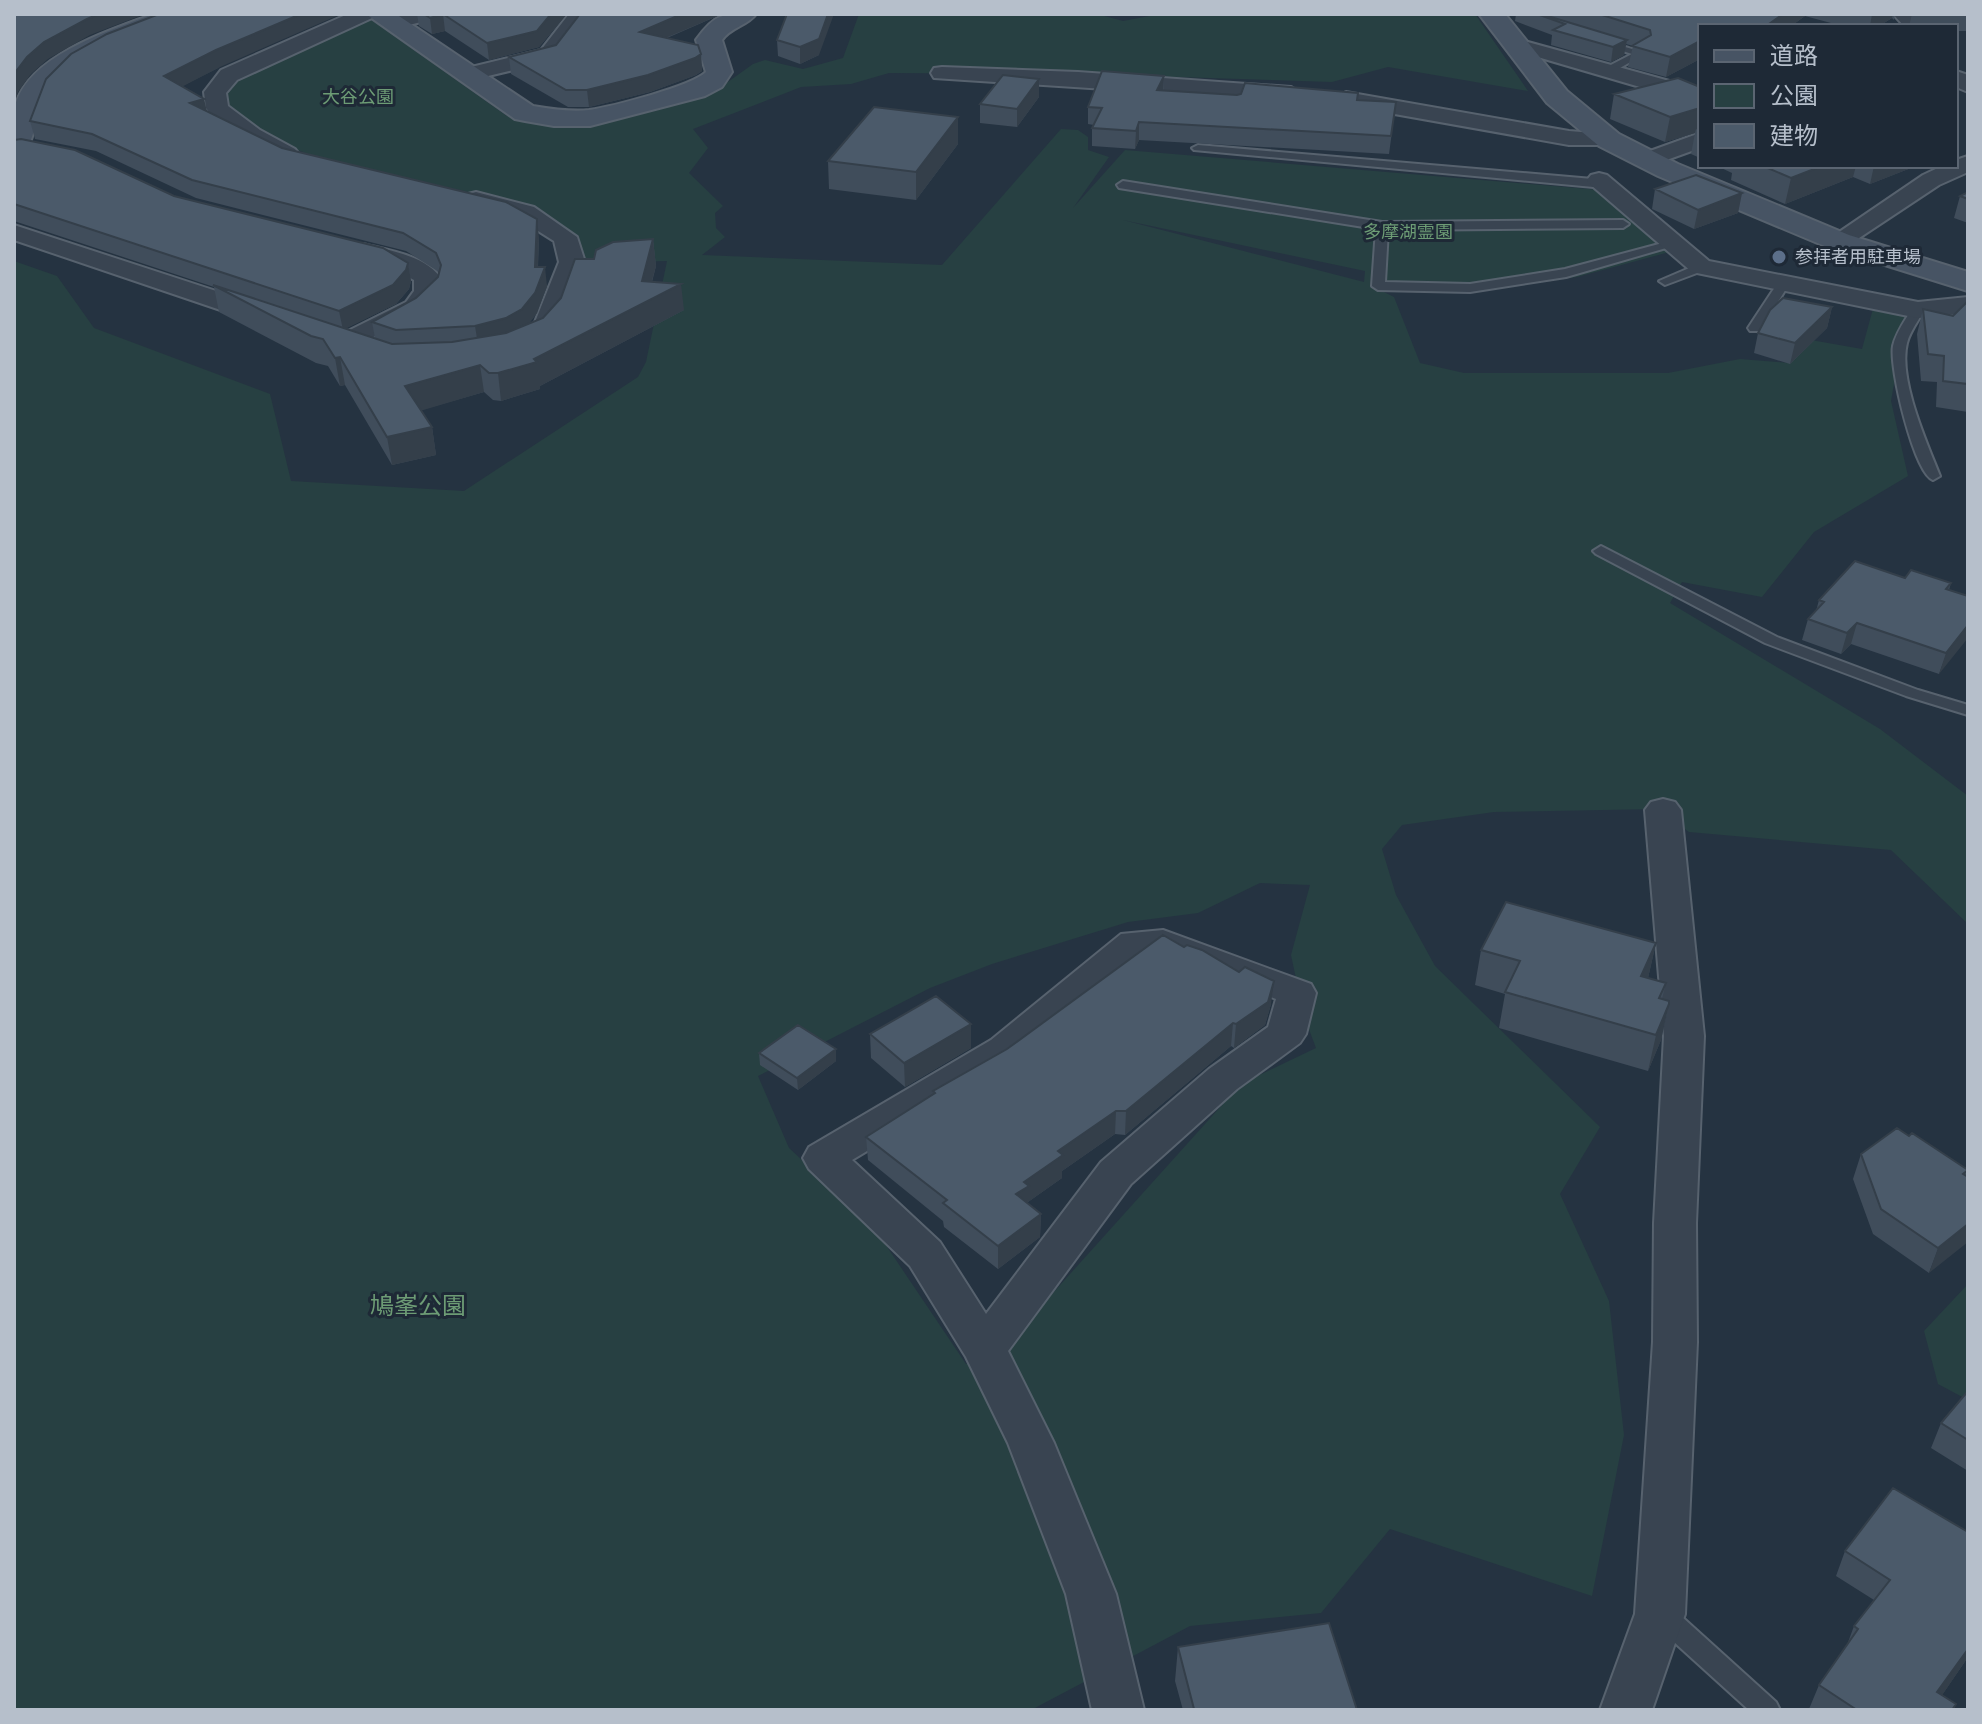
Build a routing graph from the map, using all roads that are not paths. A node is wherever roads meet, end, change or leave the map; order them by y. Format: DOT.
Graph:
graph roads {
  1 [pos="175,14"];
  2 [pos="365,14"];
  3 [pos="430,14"];
  4 [pos="580,14"];
  5 [pos="743,14"];
  6 [pos="1492,14"];
  7 [pos="386,18"];
  8 [pos="1597,40"];
  9 [pos="1517,45"];
  10 [pos="1609,70"];
  11 [pos="942,73"];
  12 [pos="467,75"];
  13 [pos="1698,103"];
  14 [pos="1609,140"];
  15 [pos="1698,141"];
  16 [pos="15,146"];
  17 [pos="1198,148"];
  18 [pos="43,150"];
  19 [pos="1647,160"];
  20 [pos="309,161"];
  21 [pos="1957,168"];
  22 [pos="1602,182"];
  23 [pos="1123,185"];
  24 [pos="449,192"];
  25 [pos="1623,224"];
  26 [pos="1382,226"];
  27 [pos="14,232"];
  28 [pos="1838,241"];
  29 [pos="1674,244"];
  30 [pos="339,246"];
  31 [pos="1701,267"];
  32 [pos="1665,281"];
  33 [pos="1968,282"];
  34 [pos="1783,284"];
  35 [pos="1968,305"];
  36 [pos="1918,310"];
  37 [pos="285,323"];
  38 [pos="1755,328"];
  39 [pos="508,348"];
  40 [pos="371,351"];
  41 [pos="1933,476"];
  42 [pos="1601,551"];
  43 [pos="1968,710"];
  44 [pos="1663,810"];
  45 [pos="985,1349"];
  46 [pos="1660,1614"];
  47 [pos="1118,1710"];
  48 [pos="1626,1710"];
  49 [pos="1767,1710"];
  1 -- 16 [label="street"];
  2 -- 20 [label="street"];
  3 -- 7 [label="street"];
  4 -- 12 [label="street"];
  5 -- 12 [label="street"];
  6 -- 9 [label="street"];
  7 -- 12 [label="street"];
  8 -- 10 [label="lane"];
  9 -- 10 [label="street"];
  9 -- 14 [label="street"];
  10 -- 13 [label="street"];
  11 -- 14 [label="street"];
  14 -- 19 [label="street"];
  15 -- 19 [label="street"];
  16 -- 18 [label="street"];
  17 -- 22 [label="lane"];
  19 -- 28 [label="street"];
  21 -- 28 [label="street"];
  22 -- 29 [label="street"];
  23 -- 26 [label="lane"];
  24 -- 39 [label="street"];
  25 -- 26 [label="lane"];
  26 -- 29 [label="lane"];
  27 -- 37 [label="street"];
  28 -- 33 [label="street"];
  29 -- 31 [label="street"];
  30 -- 40 [label="street"];
  31 -- 32 [label="lane"];
  31 -- 34 [label="street"];
  34 -- 36 [label="street"];
  34 -- 38 [label="lane"];
  35 -- 36 [label="street"];
  36 -- 41 [label="lane"];
  42 -- 43 [label="lane"];
  44 -- 46 [label="street"];
  45 -- 45 [label="street"];
  45 -- 47 [label="street"];
  46 -- 48 [label="street"];
  46 -- 49 [label="lane"];
}
